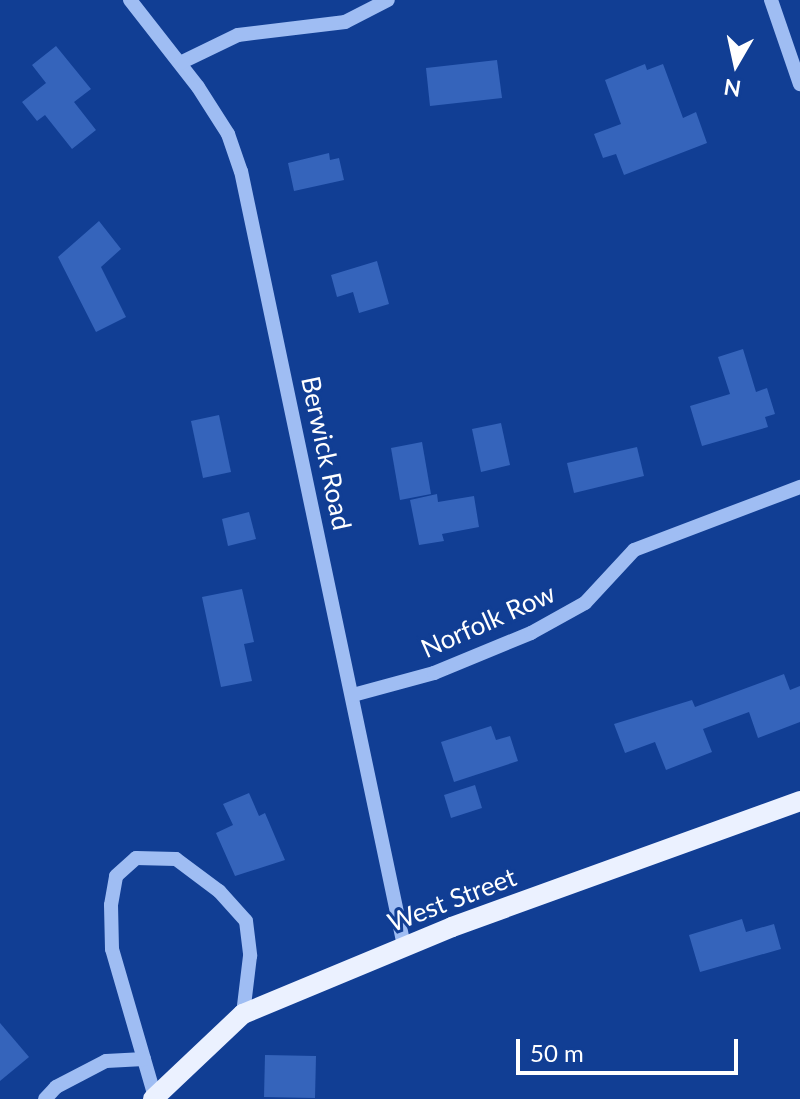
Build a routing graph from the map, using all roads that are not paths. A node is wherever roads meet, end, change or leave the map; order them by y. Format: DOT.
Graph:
graph roads {
  1 [pos="130,0"];
  2 [pos="388,0"];
  3 [pos="771,0"];
  4 [pos="180,63"];
  5 [pos="800,84"];
  6 [pos="800,487"];
  7 [pos="353,695"];
  8 [pos="800,801"];
  9 [pos="404,946"];
  10 [pos="243,1014"];
  11 [pos="144,1059"];
  12 [pos="154,1098"];
  13 [pos="45,1099"];
  1 -- 4 [label="street, Berwick Road"];
  2 -- 4 [label="street"];
  3 -- 5 [label="street"];
  4 -- 7 [label="street, Berwick Road"];
  6 -- 7 [label="street, Norfolk Row"];
  7 -- 9 [label="street, Berwick Road"];
  8 -- 9 [label="main road, West Street"];
  9 -- 10 [label="main road, West Street"];
  10 -- 11 [label="street"];
  10 -- 12 [label="main road, West Street"];
  11 -- 12 [label="street"];
  11 -- 13 [label="street"];
}
